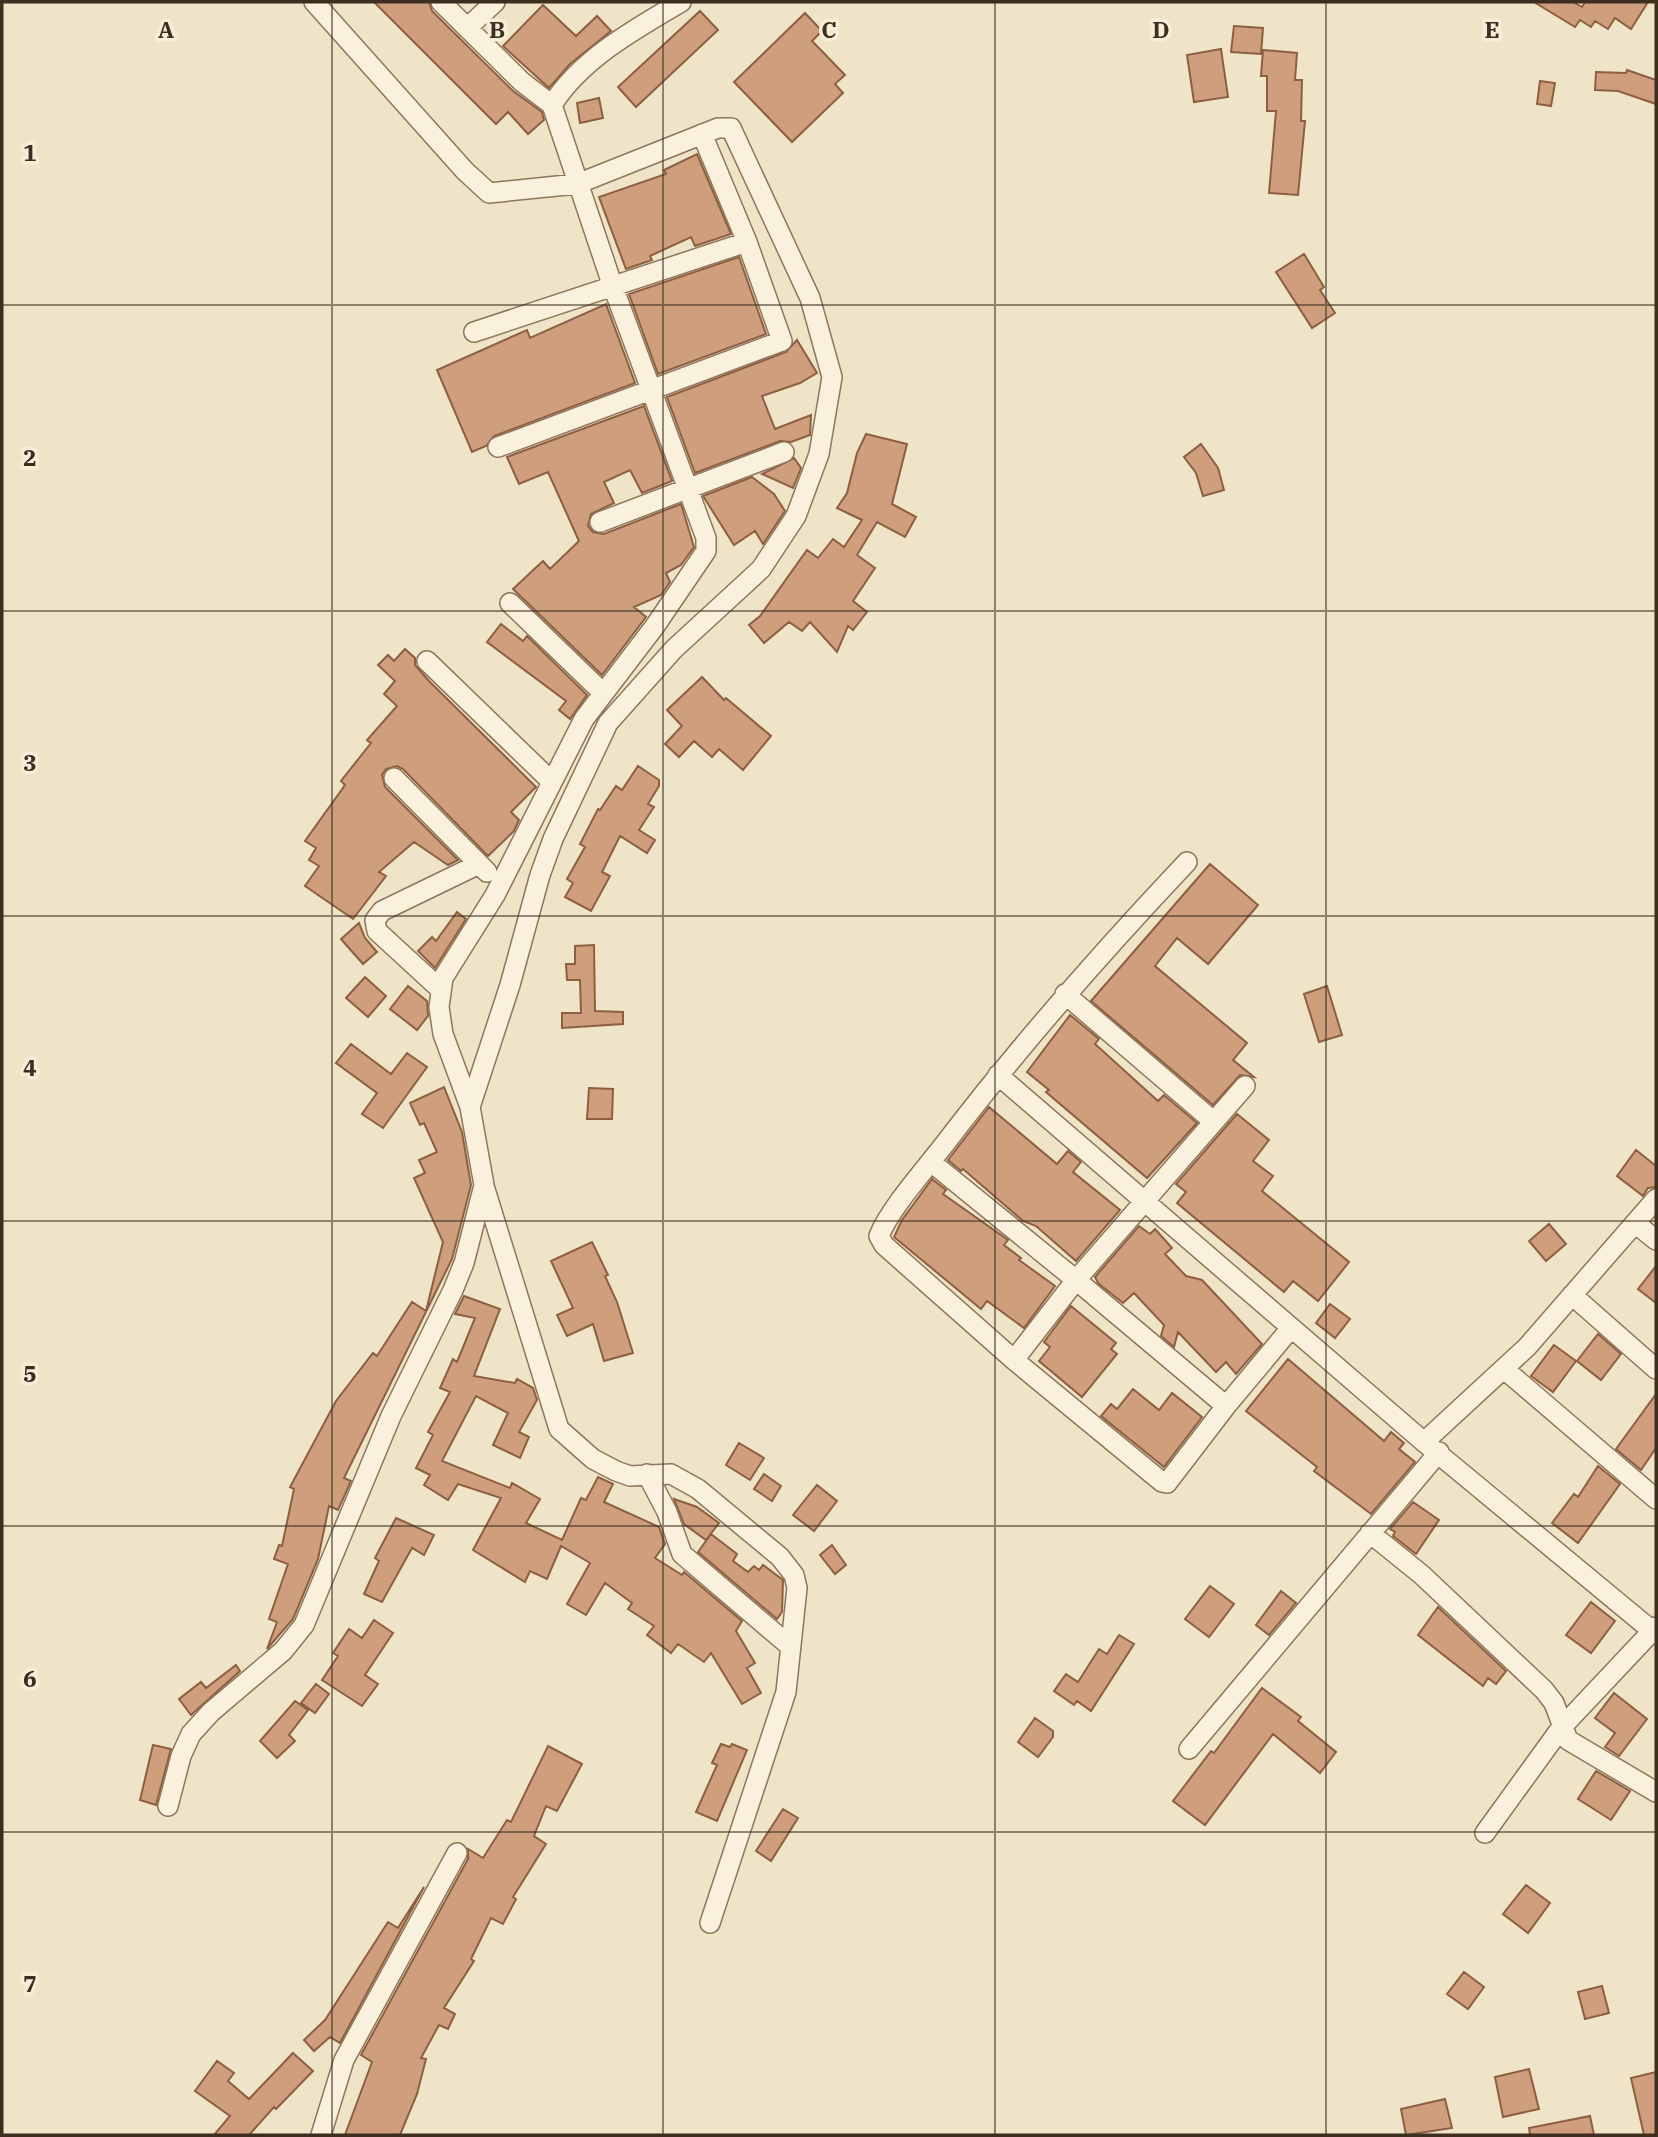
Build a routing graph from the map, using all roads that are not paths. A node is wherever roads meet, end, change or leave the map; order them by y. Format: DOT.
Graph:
graph roads {
  1 [pos="314,2"];
  2 [pos="441,2"];
  3 [pos="495,2"];
  4 [pos="681,2"];
  5 [pos="467,28"];
  6 [pos="552,105"];
  7 [pos="702,134"];
  8 [pos="577,184"];
  9 [pos="747,242"];
  10 [pos="612,284"];
  11 [pos="474,332"];
  12 [pos="651,390"];
  13 [pos="498,447"];
  14 [pos="784,452"];
  15 [pos="688,489"];
  16 [pos="600,522"];
  17 [pos="510,603"];
  18 [pos="427,661"];
  19 [pos="603,693"];
  20 [pos="394,778"];
  21 [pos="551,781"];
  22 [pos="1186,862"];
  23 [pos="479,864"];
  24 [pos="500,885"];
  25 [pos="439,988"];
  26 [pos="1065,994"];
  27 [pos="998,1075"];
  28 [pos="1245,1086"];
  29 [pos="470,1107"];
  30 [pos="1213,1121"];
  31 [pos="931,1162"];
  32 [pos="484,1185"];
  33 [pos="1656,1199"];
  34 [pos="1144,1202"];
  35 [pos="1635,1223"];
  36 [pos="1656,1240"];
  37 [pos="1076,1280"];
  38 [pos="1572,1295"];
  39 [pos="1291,1328"];
  40 [pos="1014,1360"];
  41 [pos="1503,1368"];
  42 [pos="1656,1369"];
  43 [pos="1226,1406"];
  44 [pos="1431,1447"];
  45 [pos="647,1475"];
  46 [pos="1656,1499"];
  47 [pos="1370,1533"];
  48 [pos="1655,1630"];
  49 [pos="791,1647"];
  50 [pos="1561,1728"];
  51 [pos="1189,1749"];
  52 [pos="1656,1792"];
  53 [pos="168,1806"];
  54 [pos="1485,1833"];
  55 [pos="457,1853"];
  56 [pos="710,1923"];
  57 [pos="321,2135"];
  1 -- 8 [label="street"];
  2 -- 5 [label="street"];
  3 -- 5 [label="street"];
  4 -- 6 [label="street"];
  5 -- 6 [label="street"];
  6 -- 8 [label="street"];
  7 -- 8 [label="street"];
  7 -- 9 [label="street"];
  7 -- 29 [label="street"];
  8 -- 10 [label="street"];
  9 -- 10 [label="street"];
  9 -- 12 [label="street"];
  10 -- 11 [label="street"];
  10 -- 12 [label="street"];
  12 -- 13 [label="street"];
  12 -- 15 [label="street"];
  14 -- 15 [label="street"];
  15 -- 16 [label="street"];
  15 -- 19 [label="street"];
  17 -- 19 [label="street"];
  18 -- 21 [label="street"];
  19 -- 21 [label="street"];
  20 -- 23 [label="street"];
  21 -- 24 [label="street"];
  22 -- 26 [label="street"];
  23 -- 24 [label="street"];
  23 -- 25 [label="street"];
  24 -- 25 [label="street"];
  25 -- 29 [label="street"];
  26 -- 27 [label="street"];
  26 -- 30 [label="street"];
  27 -- 31 [label="street"];
  27 -- 34 [label="street"];
  28 -- 30 [label="street"];
  29 -- 32 [label="street"];
  30 -- 34 [label="street"];
  31 -- 37 [label="street"];
  31 -- 40 [label="street"];
  32 -- 45 [label="street"];
  32 -- 53 [label="street"];
  33 -- 35 [label="street"];
  34 -- 37 [label="street"];
  34 -- 39 [label="street"];
  35 -- 36 [label="street"];
  35 -- 38 [label="street"];
  37 -- 40 [label="street"];
  37 -- 43 [label="street"];
  38 -- 41 [label="street"];
  38 -- 42 [label="street"];
  39 -- 43 [label="street"];
  39 -- 44 [label="street"];
  40 -- 43 [label="street"];
  41 -- 44 [label="street"];
  41 -- 46 [label="street"];
  44 -- 47 [label="street"];
  44 -- 48 [label="street"];
  45 -- 49 [label="street"];
  45 -- 49 [label="street"];
  47 -- 50 [label="street"];
  47 -- 51 [label="street"];
  48 -- 50 [label="street"];
  49 -- 56 [label="street"];
  50 -- 52 [label="street"];
  50 -- 54 [label="street"];
  55 -- 57 [label="street"];
}
